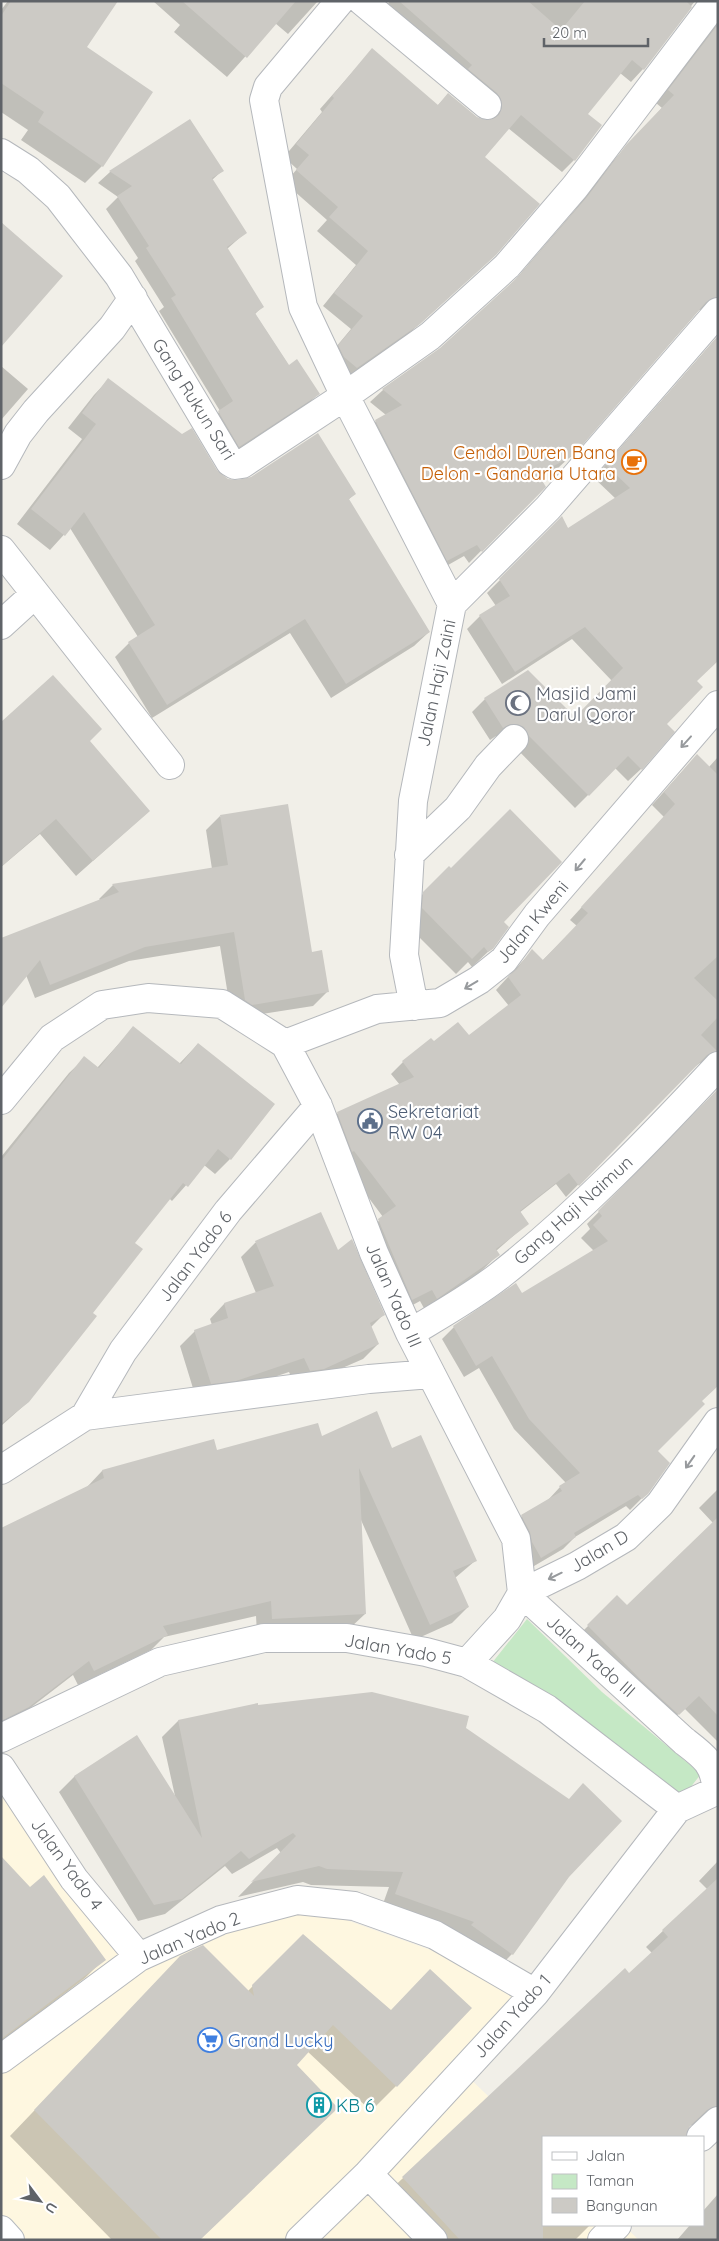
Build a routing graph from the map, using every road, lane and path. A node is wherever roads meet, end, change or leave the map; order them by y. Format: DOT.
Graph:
graph roads {
  1 [pos="340,1"];
  2 [pos="362,1"];
  3 [pos="716,1"];
  4 [pos="487,105"];
  5 [pos="1,153"];
  6 [pos="133,298"];
  7 [pos="718,312"];
  8 [pos="345,396"];
  9 [pos="1,465"];
  10 [pos="1,550"];
  11 [pos="35,594"];
  12 [pos="452,604"];
  13 [pos="1,625"];
  14 [pos="718,705"];
  15 [pos="514,739"];
  16 [pos="170,765"];
  17 [pos="409,855"];
  18 [pos="414,1006"];
  19 [pos="285,1044"];
  20 [pos="718,1066"];
  21 [pos="1,1100"];
  22 [pos="318,1106"];
  23 [pos="410,1333"];
  24 [pos="430,1374"];
  25 [pos="85,1416"];
  26 [pos="718,1422"];
  27 [pos="1,1470"];
  28 [pos="522,1593"];
  29 [pos="467,1663"];
  30 [pos="1,1738"];
  31 [pos="1,1768"];
  32 [pos="718,1790"];
  33 [pos="677,1809"];
  34 [pos="139,1957"];
  35 [pos="535,1993"];
  36 [pos="1,2059"];
  37 [pos="718,2121"];
  38 [pos="702,2136"];
  39 [pos="368,2174"];
  40 [pos="616,2226"];
  41 [pos="1,2230"];
  42 [pos="10,2240"];
  43 [pos="300,2240"];
  44 [pos="433,2240"];
  45 [pos="602,2240"];
  1 -- 8 [label="street"];
  2 -- 4 [label="street"];
  3 -- 8 [label="street"];
  5 -- 6 [label="street"];
  6 -- 8 [label="street, Gang Rukun Sari"];
  6 -- 9 [label="street"];
  7 -- 12 [label="street, Jalan Haji Zaini"];
  8 -- 12 [label="street"];
  10 -- 11 [label="street"];
  11 -- 13 [label="street"];
  11 -- 16 [label="street"];
  12 -- 17 [label="street, Jalan Haji Zaini"];
  14 -- 18 [label="street, Jalan Kweni, one-way"];
  15 -- 17 [label="street"];
  17 -- 18 [label="street, Jalan Haji Zaini"];
  18 -- 19 [label="street, Jalan Kweni"];
  19 -- 21 [label="street, Jalan Yado III"];
  19 -- 22 [label="street, Jalan Yado III"];
  20 -- 23 [label="street, Gang Haji Naimun"];
  22 -- 23 [label="street, Jalan Yado III"];
  22 -- 25 [label="street, Jalan Yado 6"];
  23 -- 24 [label="street, Jalan Yado III"];
  24 -- 25 [label="street, Jalan Yado 6"];
  24 -- 28 [label="street, Jalan Yado III"];
  25 -- 27 [label="street, Jalan Yado 6"];
  26 -- 28 [label="street, Jalan D, one-way"];
  28 -- 29 [label="street"];
  28 -- 32 [label="street, Jalan Yado III"];
  29 -- 30 [label="street, Jalan Yado 5"];
  29 -- 33 [label="street, Jalan Yado 5"];
  31 -- 34 [label="street, Jalan Yado 4"];
  32 -- 33 [label="street, Jalan Yado 1"];
  33 -- 35 [label="street, Jalan Yado 1"];
  34 -- 35 [label="street, Jalan Yado 2"];
  34 -- 36 [label="street, Jalan Yado 2"];
  35 -- 39 [label="street, Jalan Yado 1"];
  37 -- 38 [label="street"];
  39 -- 43 [label="street, Jalan Yado 1"];
  39 -- 44 [label="street"];
  40 -- 45 [label="street"];
  41 -- 42 [label="street"];
}
